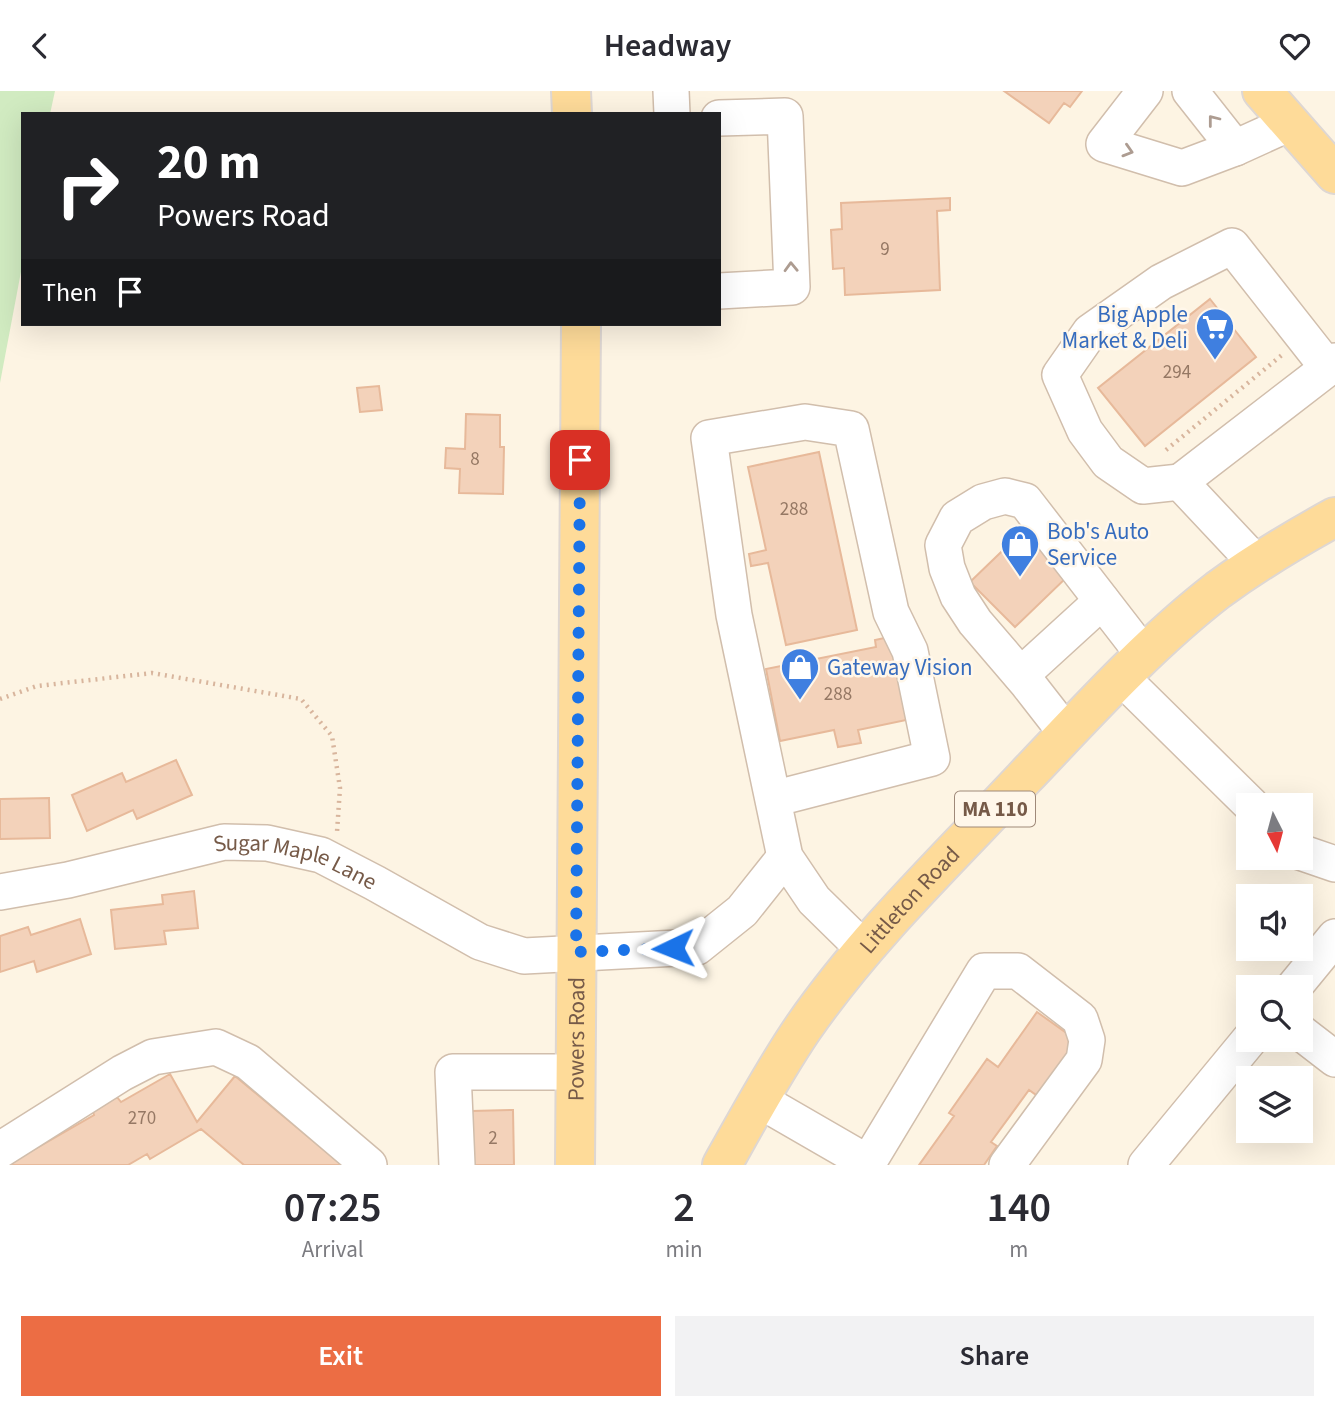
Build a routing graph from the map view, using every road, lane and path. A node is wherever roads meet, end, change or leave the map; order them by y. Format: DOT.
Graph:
graph roads {
  1 [pos="571,91"];
  2 [pos="671,91"];
  3 [pos="1145,91"];
  4 [pos="1190,91"];
  5 [pos="1262,91"];
  6 [pos="572,112"];
  7 [pos="672,112"];
  8 [pos="721,118"];
  9 [pos="1290,123"];
  10 [pos="1235,148"];
  11 [pos="1335,174"];
  12 [pos="721,291"];
  13 [pos="581,326"];
  14 [pos="1289,357"];
  15 [pos="1331,364"];
  16 [pos="1166,450"];
  17 [pos="1180,482"];
  18 [pos="1335,517"];
  19 [pos="1256,564"];
  20 [pos="1102,601"];
  21 [pos="1132,666"];
  22 [pos="1021,675"];
  23 [pos="0,699"];
  24 [pos="1067,734"];
  25 [pos="1241,793"];
  26 [pos="773,799"];
  27 [pos="1313,856"];
  28 [pos="785,857"];
  29 [pos="335,862"];
  30 [pos="1335,864"];
  31 [pos="0,892"];
  32 [pos="1335,937"];
  33 [pos="865,950"];
  34 [pos="576,952"];
  35 [pos="1304,975"];
  36 [pos="1313,1042"];
  37 [pos="1239,1052"];
  38 [pos="1335,1059"];
  39 [pos="576,1072"];
  40 [pos="759,1100"];
  41 [pos="0,1150"];
  42 [pos="869,1164"];
  43 [pos="369,1165"];
  44 [pos="457,1165"];
  45 [pos="575,1165"];
  46 [pos="722,1165"];
  47 [pos="1007,1165"];
  48 [pos="1146,1165"];
  1 -- 6 [label="main road"];
  2 -- 7 [label="street"];
  3 -- 10 [label="street, one-way"];
  10 -- 4 [label="street, one-way"];
  5 -- 9 [label="main road"];
  12 -- 8 [label="street, one-way"];
  9 -- 10 [label="street"];
  9 -- 11 [label="main road"];
  13 -- 34 [label="main road, Powers Road"];
  14 -- 16 [label="path"];
  15 -- 17 [label="street"];
  15 -- 17 [label="street"];
  17 -- 19 [label="street"];
  18 -- 19 [label="main road, Littleton Road / MA 110"];
  19 -- 21 [label="main road, Littleton Road / MA 110"];
  20 -- 21 [label="street"];
  20 -- 22 [label="street"];
  20 -- 22 [label="street"];
  21 -- 24 [label="main road, Littleton Road / MA 110"];
  21 -- 25 [label="street"];
  22 -- 24 [label="street"];
  23 -- 29 [label="path"];
  24 -- 33 [label="main road, Littleton Road / MA 110"];
  26 -- 26 [label="street"];
  26 -- 28 [label="street"];
  27 -- 30 [label="street"];
  28 -- 33 [label="street"];
  28 -- 34 [label="street, Sugar Maple Lane"];
  29 -- 31 [label="street, Sugar Maple Lane"];
  29 -- 34 [label="street, Sugar Maple Lane"];
  32 -- 35 [label="street"];
  33 -- 40 [label="main road, Littleton Road / MA 110"];
  34 -- 39 [label="main road, Powers Road"];
  36 -- 38 [label="street"];
  37 -- 48 [label="street"];
  39 -- 44 [label="street"];
  39 -- 45 [label="main road, Powers Road"];
  40 -- 42 [label="street"];
  40 -- 46 [label="main road, Littleton Road / MA 110"];
  41 -- 43 [label="street"];
  42 -- 47 [label="street"];
}
